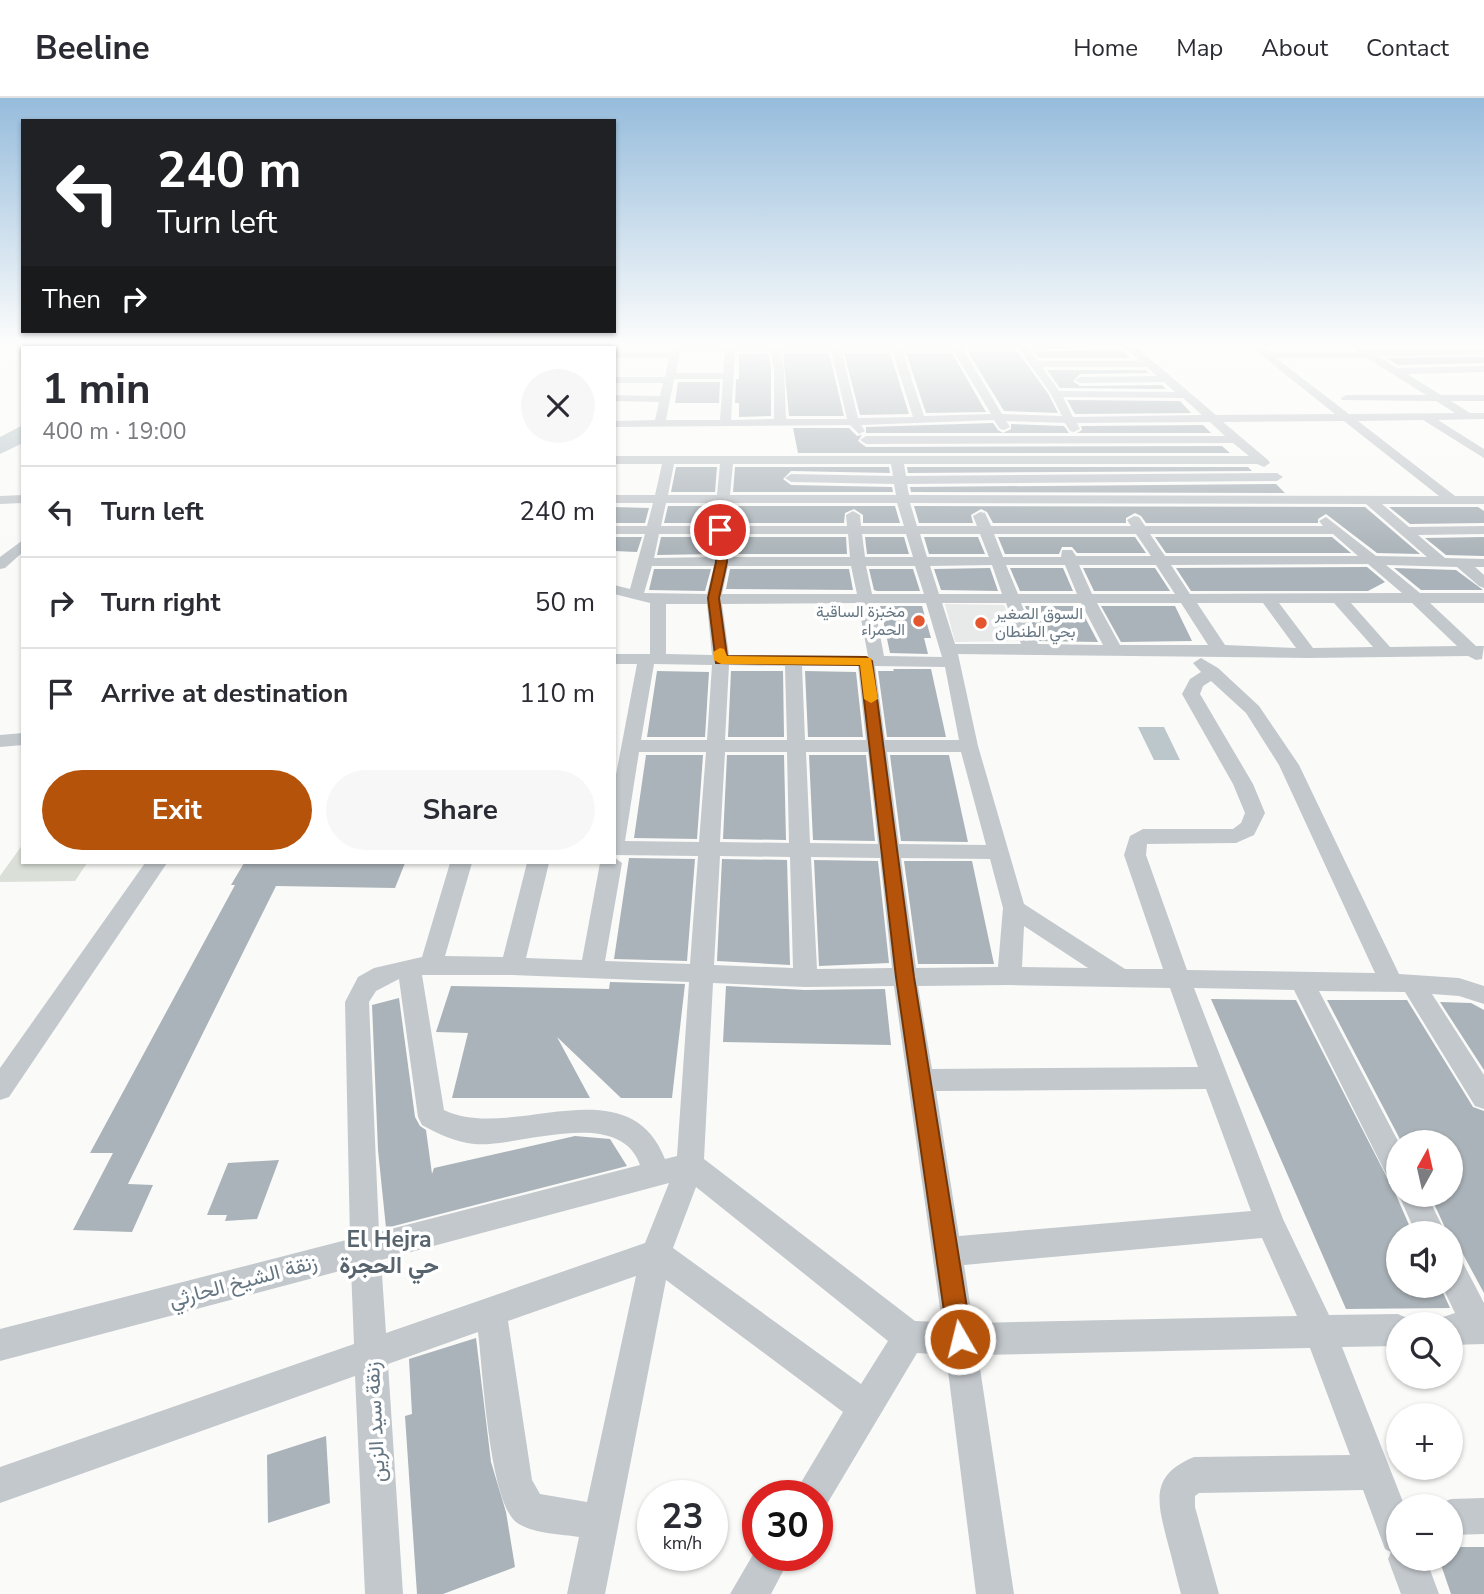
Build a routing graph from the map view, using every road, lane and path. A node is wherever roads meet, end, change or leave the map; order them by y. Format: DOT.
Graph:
graph roads {
  1 [pos="662,416"];
  2 [pos="725,416"];
  3 [pos="780,416"];
  4 [pos="852,416"];
  5 [pos="922,416"];
  6 [pos="1066,416"];
  7 [pos="1202,416"];
  8 [pos="1342,416"];
  9 [pos="998,417"];
  10 [pos="1346,419"];
  11 [pos="1428,419"];
  12 [pos="1478,419"];
  13 [pos="924,420"];
  14 [pos="1068,420"];
  15 [pos="1206,420"];
  16 [pos="853,422"];
  17 [pos="725,423"];
  18 [pos="780,423"];
  19 [pos="616,424"];
  20 [pos="660,424"];
  21 [pos="1082,439"];
  22 [pos="1234,439"];
  23 [pos="866,440"];
  24 [pos="944,440"];
  25 [pos="1010,440"];
  26 [pos="1484,454"];
  27 [pos="844,458"];
  28 [pos="871,458"];
  29 [pos="727,459"];
  30 [pos="789,459"];
  31 [pos="1096,459"];
  32 [pos="616,460"];
  33 [pos="669,460"];
  34 [pos="897,460"];
  35 [pos="959,460"];
  36 [pos="1018,460"];
  37 [pos="1261,460"];
  38 [pos="1277,477"];
  39 [pos="791,478"];
  40 [pos="846,478"];
  41 [pos="1106,478"];
  42 [pos="901,480"];
  43 [pos="967,480"];
  44 [pos="1028,480"];
  45 [pos="21,499"];
  46 [pos="616,499"];
  47 [pos="661,499"];
  48 [pos="0,500"];
  49 [pos="722,500"];
  50 [pos="975,500"];
  51 [pos="1042,500"];
  52 [pos="1452,500"];
  53 [pos="851,501"];
  54 [pos="903,501"];
  55 [pos="1122,501"];
  56 [pos="1303,501"];
  57 [pos="1371,501"];
  58 [pos="1483,501"];
  59 [pos="652,529"];
  60 [pos="856,529"];
  61 [pos="985,529"];
  62 [pos="1140,529"];
  63 [pos="616,530"];
  64 [pos="720,530"];
  65 [pos="911,530"];
  66 [pos="1057,530"];
  67 [pos="1336,530"];
  68 [pos="1484,530"];
  69 [pos="1406,531"];
  70 [pos="21,546"];
  71 [pos="794,547"];
  72 [pos="1371,560"];
  73 [pos="922,561"];
  74 [pos="997,561"];
  75 [pos="1161,561"];
  76 [pos="646,562"];
  77 [pos="722,562"];
  78 [pos="858,562"];
  79 [pos="1071,562"];
  80 [pos="1441,562"];
  81 [pos="1462,562"];
  82 [pos="1484,563"];
  83 [pos="0,565"];
  84 [pos="1484,583"];
  85 [pos="616,590"];
  86 [pos="635,596"];
  87 [pos="1414,596"];
  88 [pos="864,597"];
  89 [pos="932,597"];
  90 [pos="714,598"];
  91 [pos="1010,598"];
  92 [pos="1086,598"];
  93 [pos="1338,598"];
  94 [pos="1484,598"];
  95 [pos="658,599"];
  96 [pos="1187,599"];
  97 [pos="1269,600"];
  98 [pos="1031,648"];
  99 [pos="1115,651"];
  100 [pos="1385,651"];
  101 [pos="1308,653"];
  102 [pos="1480,655"];
  103 [pos="949,656"];
  104 [pos="616,659"];
  105 [pos="652,660"];
  106 [pos="721,660"];
  107 [pos="793,661"];
  108 [pos="872,661"];
  109 [pos="1216,661"];
  110 [pos="21,739"];
  111 [pos="0,741"];
  112 [pos="626,741"];
  113 [pos="715,746"];
  114 [pos="796,746"];
  115 [pos="877,746"];
  116 [pos="969,746"];
  117 [pos="616,830"];
  118 [pos="616,839"];
  119 [pos="709,850"];
  120 [pos="799,851"];
  121 [pos="889,852"];
  122 [pos="997,852"];
  123 [pos="155,864"];
  124 [pos="461,864"];
  125 [pos="538,864"];
  126 [pos="611,864"];
  127 [pos="1014,908"];
  128 [pos="420,966"];
  129 [pos="512,966"];
  130 [pos="593,969"];
  131 [pos="702,975"];
  132 [pos="1009,976"];
  133 [pos="905,977"];
  134 [pos="805,978"];
  135 [pos="1121,978"];
  136 [pos="1178,978"];
  137 [pos="1302,982"];
  138 [pos="1402,983"];
  139 [pos="1484,995"];
  140 [pos="1215,1078"];
  141 [pos="921,1080"];
  142 [pos="0,1088"];
  143 [pos="1484,1098"];
  144 [pos="1386,1146"];
  145 [pos="690,1165"];
  146 [pos="657,1174"];
  147 [pos="1270,1223"];
  148 [pos="365,1250"];
  149 [pos="947,1252"];
  150 [pos="656,1254"];
  151 [pos="1461,1298"];
  152 [pos="491,1312"];
  153 [pos="1472,1329"];
  154 [pos="1386,1330"];
  155 [pos="1320,1332"];
  156 [pos="909,1337"];
  157 [pos="960,1339"];
  158 [pos="0,1345"];
  159 [pos="372,1354"];
  160 [pos="867,1409"];
  161 [pos="1374,1472"];
  162 [pos="821,1480"];
  163 [pos="0,1485"];
  164 [pos="1386,1500"];
  165 [pos="1484,1516"];
  166 [pos="1463,1517"];
  167 [pos="600,1522"];
  168 [pos="764,1571"];
  169 [pos="1411,1571"];
  170 [pos="384,1594"];
  171 [pos="586,1594"];
  172 [pos="749,1594"];
  173 [pos="995,1594"];
  174 [pos="1199,1594"];
  175 [pos="1420,1594"];
  1 -- 20 [label="street"];
  2 -- 17 [label="street"];
  3 -- 18 [label="street"];
  4 -- 16 [label="street"];
  5 -- 13 [label="street"];
  6 -- 14 [label="street"];
  7 -- 15 [label="street"];
  8 -- 10 [label="street"];
  9 -- 13 [label="street"];
  9 -- 14 [label="street"];
  9 -- 25 [label="street"];
  10 -- 11 [label="street"];
  10 -- 15 [label="street"];
  10 -- 52 [label="street"];
  11 -- 12 [label="street"];
  11 -- 26 [label="street"];
  13 -- 16 [label="street"];
  13 -- 24 [label="street"];
  14 -- 15 [label="street"];
  14 -- 21 [label="street"];
  15 -- 22 [label="street"];
  16 -- 18 [label="street"];
  16 -- 23 [label="street"];
  17 -- 18 [label="street"];
  17 -- 20 [label="street"];
  19 -- 20 [label="street"];
  21 -- 22 [label="street"];
  21 -- 25 [label="street"];
  21 -- 31 [label="street"];
  22 -- 37 [label="street"];
  23 -- 24 [label="street"];
  23 -- 28 [label="street"];
  24 -- 25 [label="street"];
  24 -- 35 [label="street"];
  25 -- 36 [label="street"];
  27 -- 28 [label="street"];
  27 -- 30 [label="street"];
  27 -- 40 [label="street"];
  28 -- 34 [label="street"];
  29 -- 30 [label="street"];
  29 -- 33 [label="street"];
  29 -- 49 [label="street"];
  30 -- 39 [label="street"];
  31 -- 36 [label="street"];
  31 -- 37 [label="street"];
  31 -- 41 [label="street"];
  32 -- 33 [label="street"];
  33 -- 47 [label="street"];
  34 -- 35 [label="street"];
  34 -- 42 [label="street"];
  35 -- 36 [label="street"];
  35 -- 43 [label="street"];
  36 -- 44 [label="street"];
  37 -- 38 [label="street"];
  38 -- 41 [label="street"];
  38 -- 56 [label="street"];
  39 -- 40 [label="street"];
  39 -- 71 [label="street"];
  40 -- 42 [label="street"];
  40 -- 53 [label="street"];
  41 -- 44 [label="street"];
  41 -- 55 [label="street"];
  42 -- 43 [label="street"];
  42 -- 54 [label="street"];
  43 -- 44 [label="street"];
  43 -- 50 [label="street"];
  44 -- 51 [label="street"];
  45 -- 48 [label="street"];
  46 -- 47 [label="street"];
  47 -- 49 [label="street"];
  47 -- 59 [label="street"];
  49 -- 64 [label="street"];
  49 -- 71 [label="street"];
  50 -- 51 [label="street"];
  50 -- 54 [label="street"];
  50 -- 61 [label="street"];
  51 -- 55 [label="street"];
  51 -- 66 [label="street"];
  52 -- 57 [label="street"];
  52 -- 58 [label="street"];
  53 -- 54 [label="street"];
  53 -- 60 [label="street"];
  53 -- 71 [label="street"];
  54 -- 65 [label="street"];
  55 -- 56 [label="street"];
  55 -- 62 [label="street"];
  56 -- 57 [label="street"];
  56 -- 67 [label="street"];
  57 -- 69 [label="street"];
  59 -- 63 [label="street"];
  59 -- 64 [label="street"];
  59 -- 76 [label="street"];
  60 -- 65 [label="street"];
  60 -- 71 [label="street"];
  60 -- 78 [label="street"];
  61 -- 65 [label="street"];
  61 -- 66 [label="street"];
  61 -- 74 [label="street"];
  62 -- 66 [label="street"];
  62 -- 67 [label="street"];
  62 -- 75 [label="street"];
  64 -- 71 [label="street"];
  64 -- 77 [label="street"];
  65 -- 73 [label="street"];
  66 -- 79 [label="street"];
  67 -- 72 [label="street"];
  68 -- 69 [label="street"];
  69 -- 80 [label="street"];
  70 -- 83 [label="street"];
  71 -- 77 [label="street"];
  71 -- 78 [label="street"];
  71 -- 88 [label="street"];
  71 -- 90 [label="street"];
  72 -- 75 [label="street"];
  72 -- 80 [label="street"];
  72 -- 87 [label="street"];
  73 -- 74 [label="street"];
  73 -- 78 [label="street"];
  73 -- 89 [label="street"];
  74 -- 79 [label="street"];
  74 -- 91 [label="street"];
  75 -- 79 [label="street"];
  75 -- 96 [label="street"];
  76 -- 77 [label="street"];
  76 -- 86 [label="street"];
  77 -- 90 [label="street"];
  78 -- 88 [label="street"];
  79 -- 92 [label="street"];
  80 -- 81 [label="street"];
  81 -- 82 [label="street"];
  81 -- 84 [label="street"];
  85 -- 86 [label="street"];
  86 -- 95 [label="street"];
  87 -- 93 [label="street"];
  87 -- 94 [label="street"];
  87 -- 102 [label="street"];
  88 -- 89 [label="street"];
  88 -- 108 [label="street"];
  89 -- 91 [label="street"];
  89 -- 103 [label="street"];
  90 -- 95 [label="street"];
  90 -- 106 [label="street"];
  91 -- 92 [label="street"];
  91 -- 98 [label="street"];
  92 -- 96 [label="street"];
  92 -- 99 [label="street"];
  93 -- 97 [label="street"];
  93 -- 100 [label="street"];
  95 -- 105 [label="street"];
  96 -- 97 [label="street"];
  96 -- 109 [label="street"];
  97 -- 101 [label="street"];
  98 -- 99 [label="street"];
  98 -- 103 [label="street"];
  99 -- 109 [label="street"];
  100 -- 101 [label="street"];
  100 -- 102 [label="street"];
  101 -- 109 [label="street"];
  103 -- 108 [label="street"];
  103 -- 116 [label="street"];
  104 -- 105 [label="street"];
  105 -- 106 [label="street"];
  105 -- 112 [label="street"];
  106 -- 107 [label="street"];
  106 -- 113 [label="street"];
  107 -- 108 [label="street"];
  107 -- 114 [label="street"];
  108 -- 115 [label="street"];
  109 -- 136 [label="street"];
  109 -- 138 [label="street"];
  110 -- 111 [label="street"];
  112 -- 113 [label="street"];
  112 -- 117 [label="street"];
  113 -- 114 [label="street"];
  113 -- 119 [label="street"];
  114 -- 115 [label="street"];
  114 -- 120 [label="street"];
  115 -- 116 [label="street"];
  115 -- 121 [label="street"];
  116 -- 122 [label="street"];
  118 -- 119 [label="street"];
  119 -- 120 [label="street"];
  119 -- 131 [label="street"];
  120 -- 121 [label="street"];
  120 -- 134 [label="street"];
  121 -- 122 [label="street"];
  121 -- 133 [label="street"];
  122 -- 127 [label="street"];
  123 -- 142 [label="street"];
  124 -- 128 [label="street"];
  125 -- 129 [label="street"];
  126 -- 130 [label="street"];
  127 -- 132 [label="street"];
  127 -- 135 [label="street"];
  128 -- 129 [label="street, زنقة سيد الزين"];
  128 -- 146 [label="street"];
  128 -- 148 [label="street, زنقة سيد الزين"];
  129 -- 130 [label="street, زنقة سيد الزين"];
  130 -- 131 [label="street, زنقة سيد الزين"];
  131 -- 134 [label="street, زنقة سيد الزين"];
  131 -- 145 [label="street"];
  132 -- 133 [label="street, زنقة سيد الزين"];
  132 -- 135 [label="street, زنقة سيد الزين"];
  133 -- 134 [label="street, زنقة سيد الزين"];
  133 -- 141 [label="street"];
  135 -- 136 [label="street, زنقة سيد الزين"];
  136 -- 137 [label="street, زنقة سيد الزين"];
  136 -- 140 [label="street"];
  137 -- 138 [label="street, زنقة سيد الزين"];
  137 -- 144 [label="street"];
  138 -- 139 [label="street, زنقة سيد الزين"];
  138 -- 143 [label="street"];
  140 -- 141 [label="street"];
  140 -- 147 [label="street"];
  141 -- 149 [label="street"];
  145 -- 146 [label="street, زنقة الشيخ الحارثي"];
  145 -- 150 [label="street"];
  145 -- 156 [label="street"];
  146 -- 148 [label="street, زنقة الشيخ الحارثي"];
  147 -- 149 [label="street"];
  147 -- 155 [label="street"];
  148 -- 158 [label="street, زنقة الشيخ الحارثي"];
  148 -- 159 [label="street, زنقة سيد الزين"];
  149 -- 157 [label="street"];
  150 -- 152 [label="street"];
  150 -- 160 [label="street"];
  150 -- 167 [label="street"];
  151 -- 153 [label="street"];
  152 -- 159 [label="street"];
  152 -- 167 [label="street"];
  154 -- 155 [label="street"];
  155 -- 157 [label="street"];
  155 -- 161 [label="street"];
  156 -- 157 [label="street"];
  156 -- 160 [label="street"];
  157 -- 173 [label="street"];
  159 -- 163 [label="street"];
  159 -- 170 [label="street, زنقة سيد الزين"];
  160 -- 162 [label="street"];
  161 -- 164 [label="street"];
  161 -- 174 [label="street"];
  165 -- 166 [label="street"];
  167 -- 171 [label="street"];
  168 -- 172 [label="street"];
  169 -- 175 [label="street"];
}
